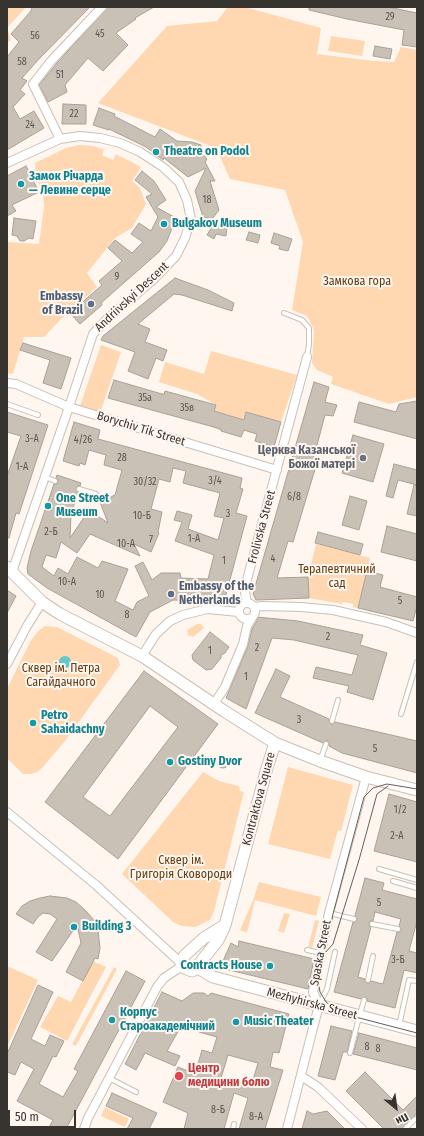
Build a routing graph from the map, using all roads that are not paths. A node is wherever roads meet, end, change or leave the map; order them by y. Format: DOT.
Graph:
graph roads {
  1 [pos="102,7"];
  2 [pos="60,139"];
  3 [pos="7,163"];
  4 [pos="284,313"];
  5 [pos="307,358"];
  6 [pos="7,383"];
  7 [pos="7,404"];
  8 [pos="69,407"];
  9 [pos="38,415"];
  10 [pos="277,470"];
  11 [pos="45,477"];
  12 [pos="55,481"];
  13 [pos="79,489"];
  14 [pos="96,494"];
  15 [pos="9,569"];
  16 [pos="42,602"];
  17 [pos="250,605"];
  18 [pos="243,619"];
  19 [pos="417,633"];
  20 [pos="142,656"];
  21 [pos="417,662"];
  22 [pos="7,664"];
  23 [pos="338,700"];
  24 [pos="214,704"];
  25 [pos="401,714"];
  26 [pos="332,721"];
  27 [pos="274,743"];
  28 [pos="326,744"];
  29 [pos="320,761"];
  30 [pos="366,777"];
  31 [pos="417,790"];
  32 [pos="7,812"];
  33 [pos="379,869"];
  34 [pos="417,880"];
  35 [pos="393,881"];
  36 [pos="417,888"];
  37 [pos="330,913"];
  38 [pos="354,919"];
  39 [pos="372,924"];
  40 [pos="225,925"];
  41 [pos="398,929"];
  42 [pos="307,950"];
  43 [pos="335,952"];
  44 [pos="187,953"];
  45 [pos="321,953"];
  46 [pos="373,956"];
  47 [pos="182,964"];
  48 [pos="202,968"];
  49 [pos="368,980"];
  50 [pos="417,981"];
  51 [pos="364,1000"];
  52 [pos="319,1005"];
  53 [pos="359,1016"];
  54 [pos="399,1027"];
  55 [pos="417,1031"];
  56 [pos="350,1053"];
  57 [pos="301,1076"];
  58 [pos="109,1078"];
  59 [pos="136,1092"];
  60 [pos="416,1119"];
  61 [pos="234,1124"];
  62 [pos="84,1129"];
  63 [pos="233,1129"];
  64 [pos="287,1129"];
  65 [pos="362,1129"];
  66 [pos="405,1129"];
  1 -- 2 [label="street"];
  2 -- 3 [label="street, Andriivskyi Descent"];
  2 -- 8 [label="street, Andriivskyi Descent"];
  4 -- 5 [label="lane"];
  5 -- 10 [label="street, Frolivska Street"];
  6 -- 8 [label="street, Borychiv Tik Street"];
  7 -- 9 [label="lane"];
  8 -- 10 [label="street, Borychiv Tik Street"];
  8 -- 11 [label="street, Andriivskyi Descent"];
  10 -- 17 [label="street, Frolivska Street"];
  11 -- 12 [label="lane"];
  11 -- 15 [label="street, Andriivskyi Descent"];
  13 -- 14 [label="lane"];
  15 -- 16 [label="street, Kontraktova Square"];
  16 -- 20 [label="street, Kontraktova Square"];
  16 -- 22 [label="street"];
  17 -- 18 [label="street"];
  17 -- 18 [label="street, Frolivska Street"];
  17 -- 19 [label="street"];
  18 -- 20 [label="street"];
  18 -- 24 [label="street"];
  20 -- 24 [label="street, Kontraktova Square"];
  21 -- 25 [label="lane"];
  23 -- 26 [label="lane"];
  24 -- 27 [label="street, Kontraktova Square"];
  27 -- 29 [label="street"];
  27 -- 40 [label="street, Kontraktova Square"];
  28 -- 29 [label="lane"];
  29 -- 30 [label="street"];
  30 -- 31 [label="street"];
  30 -- 37 [label="street, Spaska Street"];
  32 -- 47 [label="street"];
  33 -- 34 [label="lane"];
  35 -- 36 [label="lane"];
  37 -- 38 [label="lane"];
  37 -- 45 [label="street, Spaska Street"];
  39 -- 41 [label="lane"];
  40 -- 44 [label="street"];
  40 -- 48 [label="street, Kontraktova Square"];
  42 -- 45 [label="lane"];
  43 -- 52 [label="lane"];
  44 -- 47 [label="street"];
  44 -- 48 [label="street"];
  45 -- 52 [label="street, Spaska Street"];
  46 -- 49 [label="lane"];
  47 -- 48 [label="street"];
  47 -- 58 [label="street"];
  48 -- 52 [label="street, Mezhyhirska Street"];
  50 -- 54 [label="lane"];
  51 -- 53 [label="lane"];
  52 -- 53 [label="street, Mezhyhirska Street"];
  52 -- 57 [label="street, Spaska Street"];
  53 -- 54 [label="street, Mezhyhirska Street"];
  53 -- 56 [label="lane"];
  54 -- 55 [label="street, Mezhyhirska Street"];
  57 -- 64 [label="street, Spaska Street"];
  57 -- 65 [label="street"];
  58 -- 59 [label="lane"];
  58 -- 62 [label="street"];
  60 -- 66 [label="lane"];
  61 -- 63 [label="lane"];
}
